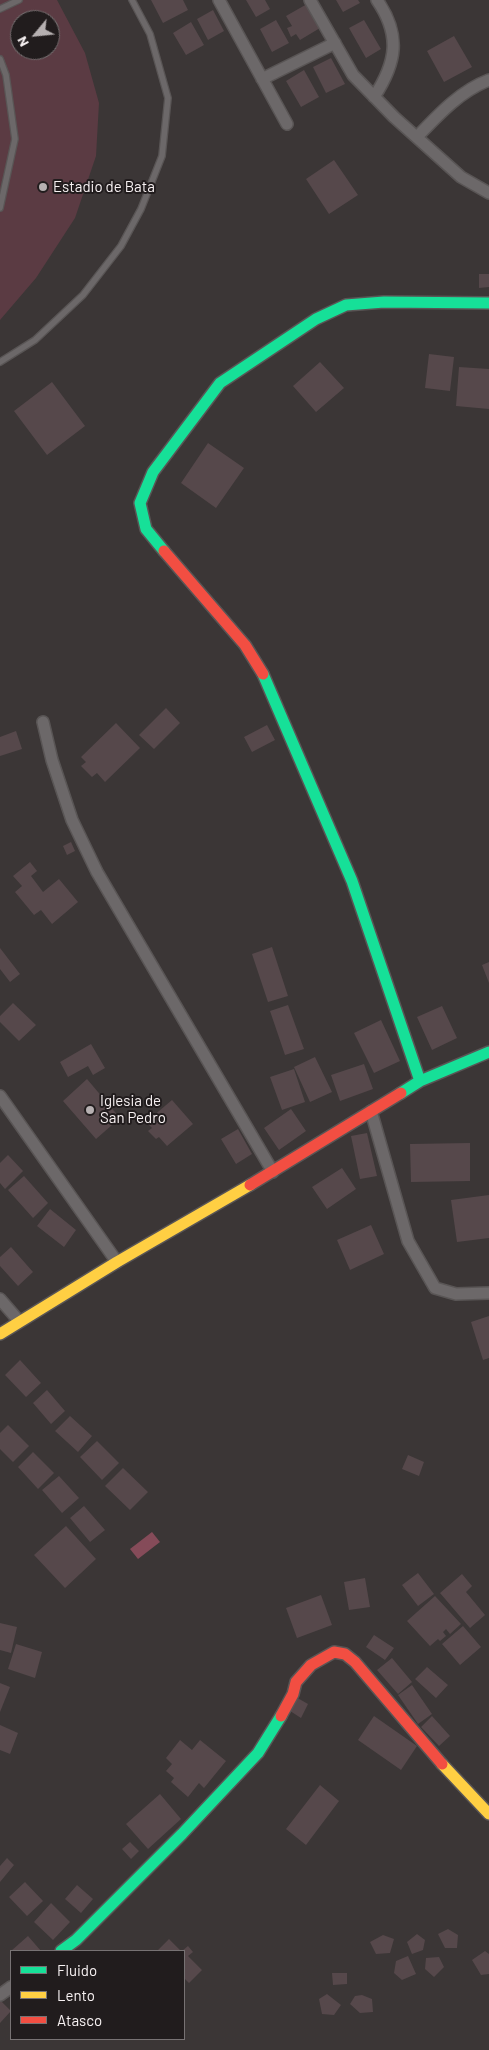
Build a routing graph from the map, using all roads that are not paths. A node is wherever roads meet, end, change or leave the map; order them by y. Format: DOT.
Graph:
graph roads {
  1 [pos="19,0"];
  2 [pos="132,0"];
  3 [pos="219,0"];
  4 [pos="310,0"];
  5 [pos="377,0"];
  6 [pos="0,9"];
  7 [pos="335,44"];
  8 [pos="0,59"];
  9 [pos="262,79"];
  10 [pos="489,80"];
  11 [pos="374,97"];
  12 [pos="287,124"];
  13 [pos="417,137"];
  14 [pos="489,193"];
  15 [pos="0,208"];
  16 [pos="489,303"];
  17 [pos="0,362"];
  18 [pos="43,722"];
  19 [pos="489,1052"];
  20 [pos="420,1081"];
  21 [pos="0,1096"];
  22 [pos="371,1111"];
  23 [pos="273,1172"];
  24 [pos="117,1262"];
  25 [pos="489,1293"];
  26 [pos="0,1299"];
  27 [pos="19,1320"];
  28 [pos="0,1334"];
  29 [pos="489,1814"];
  30 [pos="62,1950"];
  1 -- 6 [label="lane"];
  2 -- 17 [label="lane"];
  3 -- 9 [label="street"];
  4 -- 7 [label="street"];
  5 -- 11 [label="street"];
  7 -- 9 [label="street"];
  7 -- 11 [label="street"];
  8 -- 15 [label="lane"];
  9 -- 12 [label="street"];
  10 -- 13 [label="street"];
  11 -- 13 [label="street"];
  13 -- 14 [label="street"];
  16 -- 20 [label="street"];
  18 -- 23 [label="street"];
  19 -- 20 [label="street"];
  20 -- 22 [label="street"];
  21 -- 24 [label="street"];
  22 -- 23 [label="street"];
  22 -- 25 [label="street"];
  23 -- 24 [label="street"];
  24 -- 27 [label="street"];
  26 -- 27 [label="street"];
  27 -- 28 [label="street"];
  29 -- 30 [label="street"];
}
